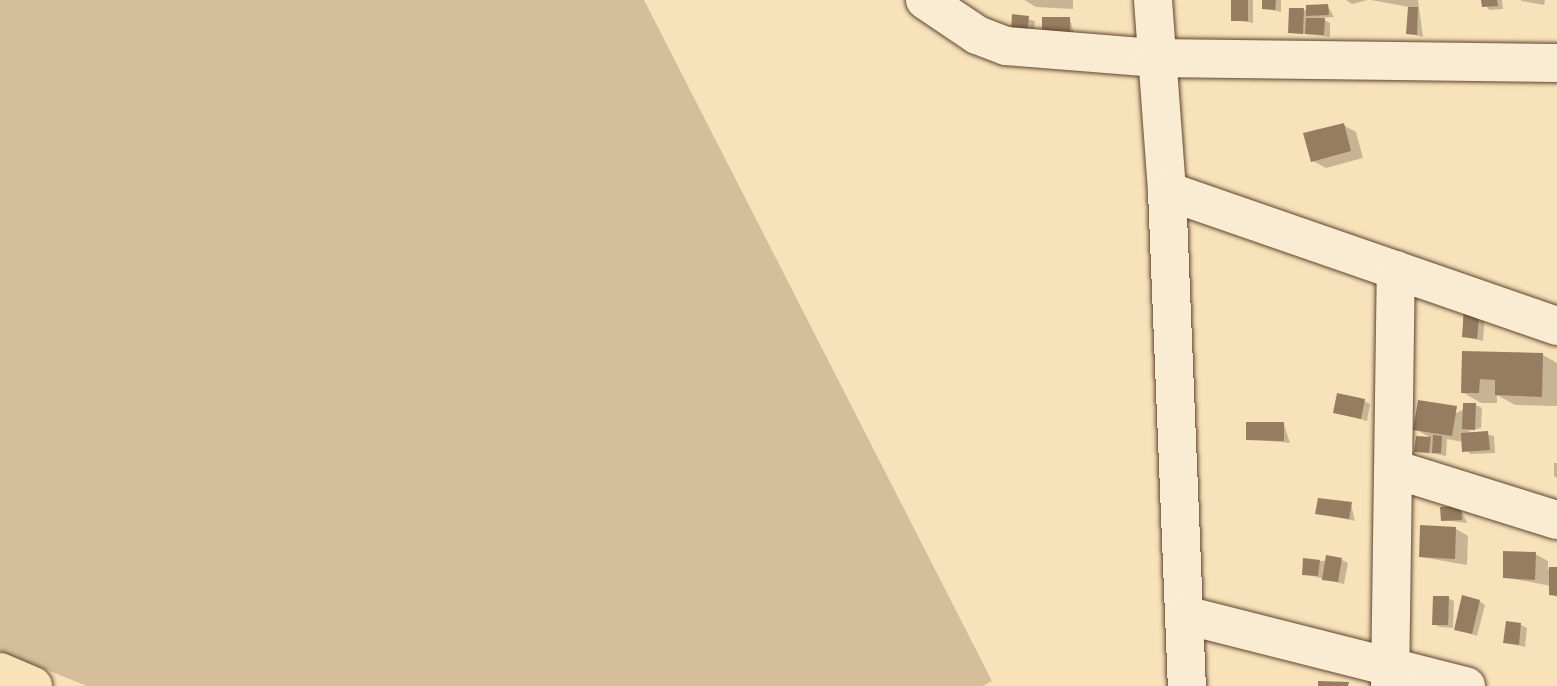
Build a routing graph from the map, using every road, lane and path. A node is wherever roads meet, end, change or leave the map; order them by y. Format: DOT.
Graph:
graph roads {
  1 [pos="925,0"];
  2 [pos="1153,0"];
  3 [pos="1154,58"];
  4 [pos="1557,63"];
  5 [pos="1167,191"];
  6 [pos="1396,270"];
  7 [pos="1557,326"];
  8 [pos="1397,470"];
  9 [pos="1557,520"];
  10 [pos="1185,615"];
  11 [pos="0,672"];
  12 [pos="1389,675"];
  13 [pos="33,686"];
  14 [pos="1187,686"];
  15 [pos="1466,686"];
  1 -- 3 [label="street"];
  2 -- 3 [label="street"];
  3 -- 4 [label="street"];
  3 -- 5 [label="street"];
  5 -- 6 [label="street"];
  5 -- 10 [label="street"];
  6 -- 7 [label="street"];
  6 -- 8 [label="street"];
  8 -- 9 [label="street"];
  8 -- 12 [label="street"];
  10 -- 12 [label="street"];
  10 -- 14 [label="street"];
  11 -- 13 [label="main road"];
  12 -- 15 [label="street"];
}
